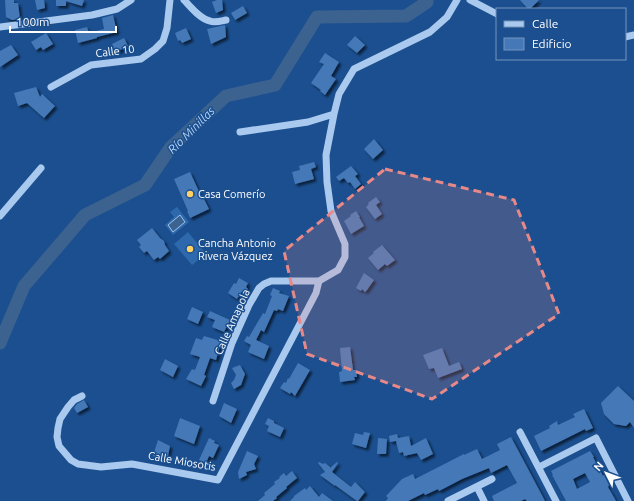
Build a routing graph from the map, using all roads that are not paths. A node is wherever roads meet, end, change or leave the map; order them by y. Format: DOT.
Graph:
graph roads {
  1 [pos="131,0"];
  2 [pos="170,0"];
  3 [pos="184,0"];
  4 [pos="457,0"];
  5 [pos="470,0"];
  6 [pos="496,13"];
  7 [pos="226,20"];
  8 [pos="0,27"];
  9 [pos="51,87"];
  10 [pos="334,114"];
  11 [pos="240,132"];
  12 [pos="41,168"];
  13 [pos="0,216"];
  14 [pos="319,281"];
  15 [pos="82,396"];
  16 [pos="213,401"];
  17 [pos="520,432"];
  18 [pos="539,467"];
  19 [pos="492,479"];
  20 [pos="477,487"];
  21 [pos="448,501"];
  22 [pos="484,501"];
  23 [pos="556,501"];
  24 [pos="628,501"];
  1 -- 8 [label="street"];
  2 -- 9 [label="street, Calle 10"];
  3 -- 7 [label="street"];
  4 -- 10 [label="street"];
  5 -- 6 [label="street"];
  10 -- 11 [label="street"];
  10 -- 14 [label="street"];
  12 -- 13 [label="street"];
  14 -- 15 [label="street, Calle Miosotis"];
  14 -- 16 [label="street, Calle Amapola"];
  17 -- 18 [label="street"];
  18 -- 23 [label="street"];
  18 -- 24 [label="street"];
  19 -- 20 [label="street"];
  20 -- 21 [label="street"];
  20 -- 22 [label="street"];
}
